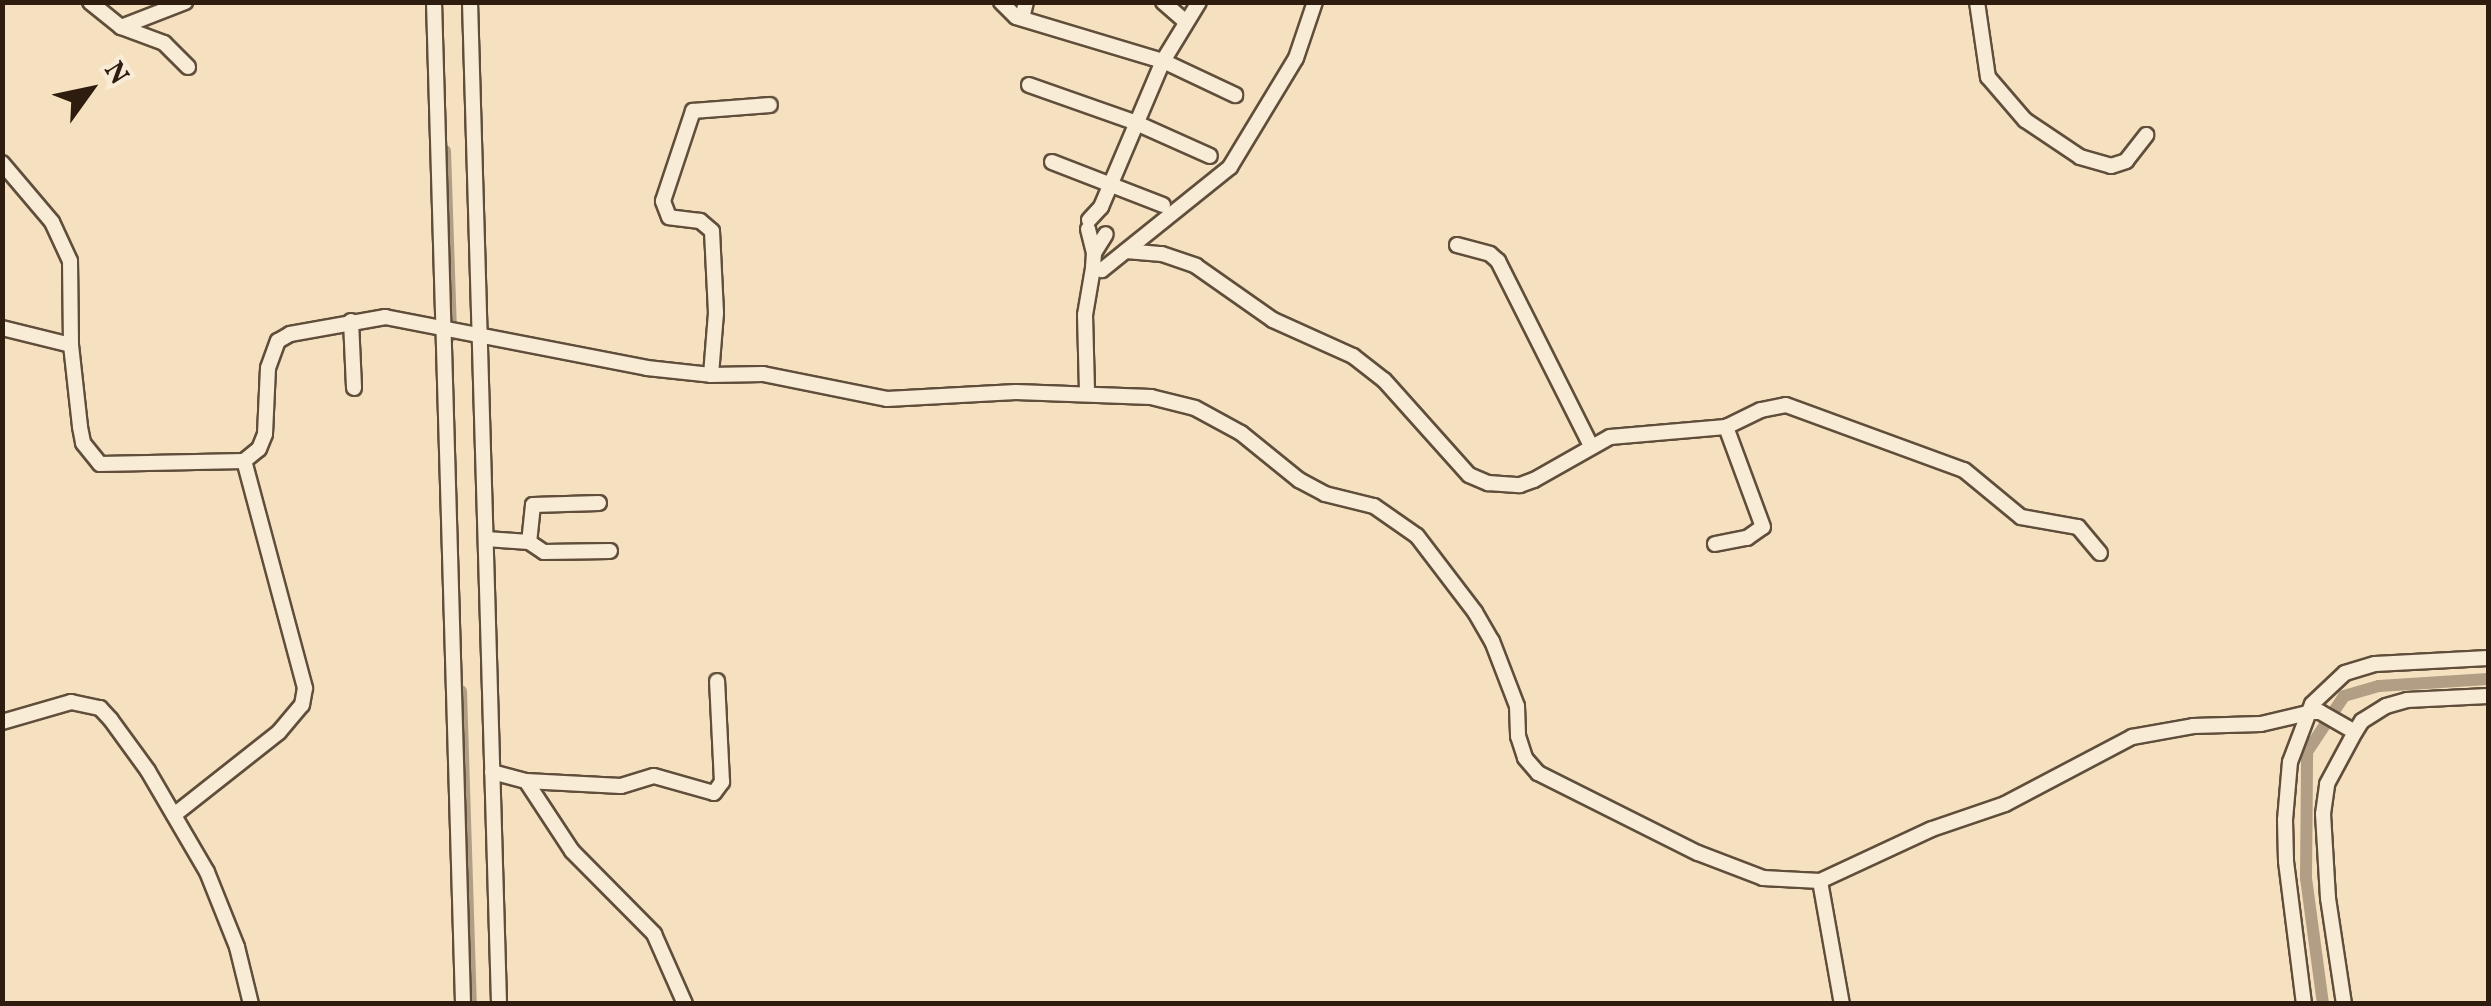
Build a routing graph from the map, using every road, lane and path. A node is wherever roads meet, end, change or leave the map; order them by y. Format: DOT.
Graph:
graph roads {
  1 [pos="90,2"];
  2 [pos="185,2"];
  3 [pos="434,2"];
  4 [pos="470,2"];
  5 [pos="1001,2"];
  6 [pos="1026,2"];
  7 [pos="1163,2"];
  8 [pos="1199,2"];
  9 [pos="1315,2"];
  10 [pos="1977,2"];
  11 [pos="103,9"];
  12 [pos="1022,18"];
  13 [pos="1186,22"];
  14 [pos="122,28"];
  15 [pos="1163,61"];
  16 [pos="188,66"];
  17 [pos="1030,85"];
  18 [pos="1234,96"];
  19 [pos="770,106"];
  20 [pos="1134,122"];
  21 [pos="2146,135"];
  22 [pos="1210,156"];
  23 [pos="1052,162"];
  24 [pos="2,163"];
  25 [pos="1111,182"];
  26 [pos="1163,205"];
  27 [pos="1101,207"];
  28 [pos="1457,246"];
  29 [pos="1126,251"];
  30 [pos="1094,261"];
  31 [pos="352,321"];
  32 [pos="443,326"];
  33 [pos="2,328"];
  34 [pos="480,336"];
  35 [pos="71,346"];
  36 [pos="712,375"];
  37 [pos="354,388"];
  38 [pos="1087,392"];
  39 [pos="1726,427"];
  40 [pos="1591,446"];
  41 [pos="244,460"];
  42 [pos="599,503"];
  43 [pos="486,539"];
  44 [pos="529,542"];
  45 [pos="1715,544"];
  46 [pos="610,551"];
  47 [pos="2100,553"];
  48 [pos="2488,658"];
  49 [pos="716,680"];
  50 [pos="2488,696"];
  51 [pos="2316,712"];
  52 [pos="2,722"];
  53 [pos="2350,730"];
  54 [pos="492,772"];
  55 [pos="526,781"];
  56 [pos="174,815"];
  57 [pos="1820,881"];
  58 [pos="251,1004"];
  59 [pos="463,1004"];
  60 [pos="499,1004"];
  61 [pos="685,1004"];
  62 [pos="1842,1004"];
  63 [pos="2304,1004"];
  64 [pos="2344,1004"];
  1 -- 11 [label="street"];
  2 -- 14 [label="street"];
  3 -- 32 [label="street"];
  4 -- 34 [label="street"];
  5 -- 12 [label="street"];
  6 -- 12 [label="street"];
  7 -- 13 [label="street"];
  8 -- 13 [label="street"];
  9 -- 29 [label="street"];
  10 -- 21 [label="street"];
  11 -- 14 [label="street"];
  12 -- 15 [label="street"];
  13 -- 15 [label="street"];
  14 -- 16 [label="street"];
  15 -- 18 [label="street"];
  15 -- 20 [label="street"];
  17 -- 20 [label="street"];
  19 -- 36 [label="street"];
  20 -- 22 [label="street"];
  20 -- 25 [label="street"];
  23 -- 25 [label="street"];
  24 -- 35 [label="street"];
  25 -- 26 [label="street"];
  25 -- 27 [label="street"];
  27 -- 30 [label="street"];
  27 -- 30 [label="street"];
  28 -- 40 [label="street"];
  29 -- 30 [label="street"];
  29 -- 40 [label="street"];
  30 -- 38 [label="street"];
  31 -- 32 [label="street"];
  31 -- 37 [label="street"];
  31 -- 41 [label="street"];
  32 -- 34 [label="street"];
  32 -- 59 [label="street"];
  33 -- 35 [label="street"];
  34 -- 36 [label="street"];
  34 -- 43 [label="street"];
  35 -- 41 [label="street"];
  36 -- 38 [label="street"];
  38 -- 57 [label="street"];
  39 -- 40 [label="street"];
  39 -- 45 [label="street"];
  39 -- 47 [label="street"];
  41 -- 56 [label="street"];
  42 -- 44 [label="street"];
  43 -- 44 [label="street"];
  43 -- 54 [label="street"];
  44 -- 46 [label="street"];
  48 -- 51 [label="street"];
  49 -- 55 [label="street"];
  50 -- 53 [label="street"];
  51 -- 53 [label="street"];
  51 -- 57 [label="street"];
  51 -- 63 [label="street"];
  52 -- 56 [label="street"];
  53 -- 64 [label="street"];
  54 -- 55 [label="street"];
  54 -- 60 [label="street"];
  55 -- 61 [label="street"];
  56 -- 58 [label="street"];
  57 -- 62 [label="street"];
}
